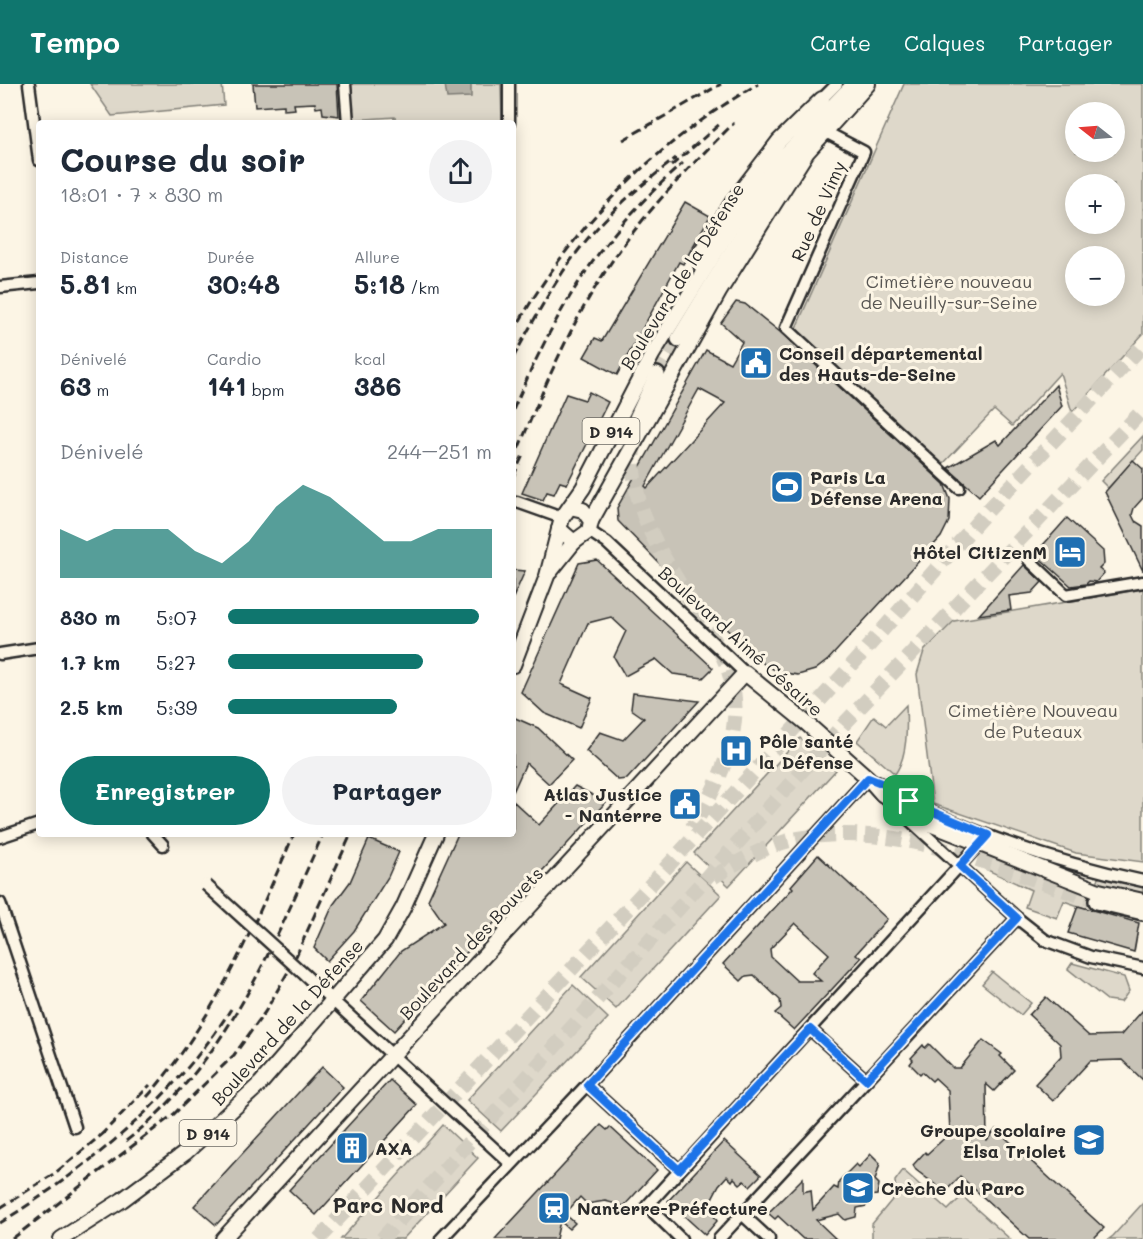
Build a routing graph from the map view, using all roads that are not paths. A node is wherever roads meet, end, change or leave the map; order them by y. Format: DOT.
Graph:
graph roads {
  1 [pos="29,84"];
  2 [pos="345,84"];
  3 [pos="509,84"];
  4 [pos="837,84"];
  5 [pos="854,84"];
  6 [pos="868,84"];
  7 [pos="822,99"];
  8 [pos="348,120"];
  9 [pos="509,120"];
  10 [pos="814,130"];
  11 [pos="36,137"];
  12 [pos="703,271"];
  13 [pos="36,283"];
  14 [pos="0,287"];
  15 [pos="679,339"];
  16 [pos="657,375"];
  17 [pos="638,418"];
  18 [pos="959,488"];
  19 [pos="517,502"];
  20 [pos="563,518"];
  21 [pos="590,526"];
  22 [pos="574,542"];
  23 [pos="1029,560"];
  24 [pos="547,576"];
  25 [pos="1143,582"];
  26 [pos="36,648"];
  27 [pos="0,654"];
  28 [pos="516,657"];
  29 [pos="746,673"];
  30 [pos="868,778"];
  31 [pos="888,799"];
  32 [pos="36,825"];
  33 [pos="0,837"];
  34 [pos="156,837"];
  35 [pos="435,837"];
  36 [pos="984,839"];
  37 [pos="163,845"];
  38 [pos="960,866"];
  39 [pos="1101,872"];
  40 [pos="1070,879"];
  41 [pos="1143,881"];
  42 [pos="206,885"];
  43 [pos="1097,901"];
  44 [pos="1143,901"];
  45 [pos="0,903"];
  46 [pos="1143,912"];
  47 [pos="1017,918"];
  48 [pos="1143,968"];
  49 [pos="333,1001"];
  50 [pos="810,1029"];
  51 [pos="393,1055"];
  52 [pos="866,1080"];
  53 [pos="587,1085"];
  54 [pos="75,1127"];
  55 [pos="512,1164"];
  56 [pos="679,1170"];
  57 [pos="742,1214"];
  58 [pos="61,1239"];
  59 [pos="223,1239"];
  60 [pos="441,1239"];
  61 [pos="681,1239"];
  62 [pos="718,1239"];
  63 [pos="769,1239"];
  1 -- 11 [label="street"];
  2 -- 8 [label="street"];
  3 -- 9 [label="street"];
  4 -- 7 [label="street"];
  5 -- 10 [label="main road, Boulevard de la Défense / D 914"];
  6 -- 10 [label="main road"];
  7 -- 12 [label="main road"];
  10 -- 12 [label="main road, Boulevard de la Défense / D 914"];
  10 -- 15 [label="highway"];
  10 -- 18 [label="street, Rue de Vimy"];
  10 -- 21 [label="main road, Rue de Vimy"];
  12 -- 20 [label="main road, Boulevard de la Défense / D 914"];
  13 -- 14 [label="street"];
  16 -- 17 [label="highway"];
  19 -- 20 [label="street"];
  20 -- 21 [label="main road"];
  20 -- 22 [label="main road"];
  20 -- 24 [label="main road, Boulevard de la Défense / D 914"];
  21 -- 22 [label="main road, Boulevard de la Défense"];
  21 -- 29 [label="street, Boulevard Aimé Césaire"];
  22 -- 24 [label="main road, Boulevard de la Défense / D 914"];
  23 -- 25 [label="street"];
  24 -- 28 [label="main road, Boulevard de la Défense / D 914"];
  26 -- 27 [label="street"];
  29 -- 30 [label="main road, Boulevard Aimé Césaire"];
  29 -- 51 [label="main road, Boulevard des Bouvets"];
  30 -- 31 [label="main road, Boulevard Aimé Césaire"];
  30 -- 36 [label="street, Boulevard Aimé Césaire"];
  30 -- 53 [label="street"];
  31 -- 36 [label="main road, Boulevard Aimé Césaire"];
  31 -- 38 [label="street"];
  32 -- 33 [label="street"];
  34 -- 37 [label="street"];
  35 -- 49 [label="main road, Boulevard de la Défense / D 914"];
  36 -- 38 [label="street"];
  36 -- 39 [label="street, Boulevard Aimé Césaire"];
  36 -- 40 [label="main road, Boulevard Aimé Césaire"];
  38 -- 47 [label="street"];
  38 -- 50 [label="street"];
  39 -- 40 [label="street, Boulevard Aimé Césaire"];
  39 -- 41 [label="street, Boulevard Aimé Césaire"];
  40 -- 44 [label="main road, Boulevard Aimé Césaire"];
  42 -- 49 [label="street, bridge"];
  43 -- 46 [label="highway"];
  45 -- 54 [label="street"];
  47 -- 48 [label="street"];
  47 -- 52 [label="street"];
  49 -- 51 [label="street"];
  49 -- 58 [label="main road, Boulevard de la Défense / D 914"];
  50 -- 52 [label="street"];
  50 -- 56 [label="street"];
  51 -- 55 [label="street"];
  51 -- 59 [label="main road, Boulevard des Bouvets"];
  52 -- 57 [label="street"];
  53 -- 55 [label="street"];
  53 -- 56 [label="street"];
  55 -- 60 [label="street"];
  56 -- 61 [label="street"];
  57 -- 62 [label="street"];
  57 -- 63 [label="street"];
}
